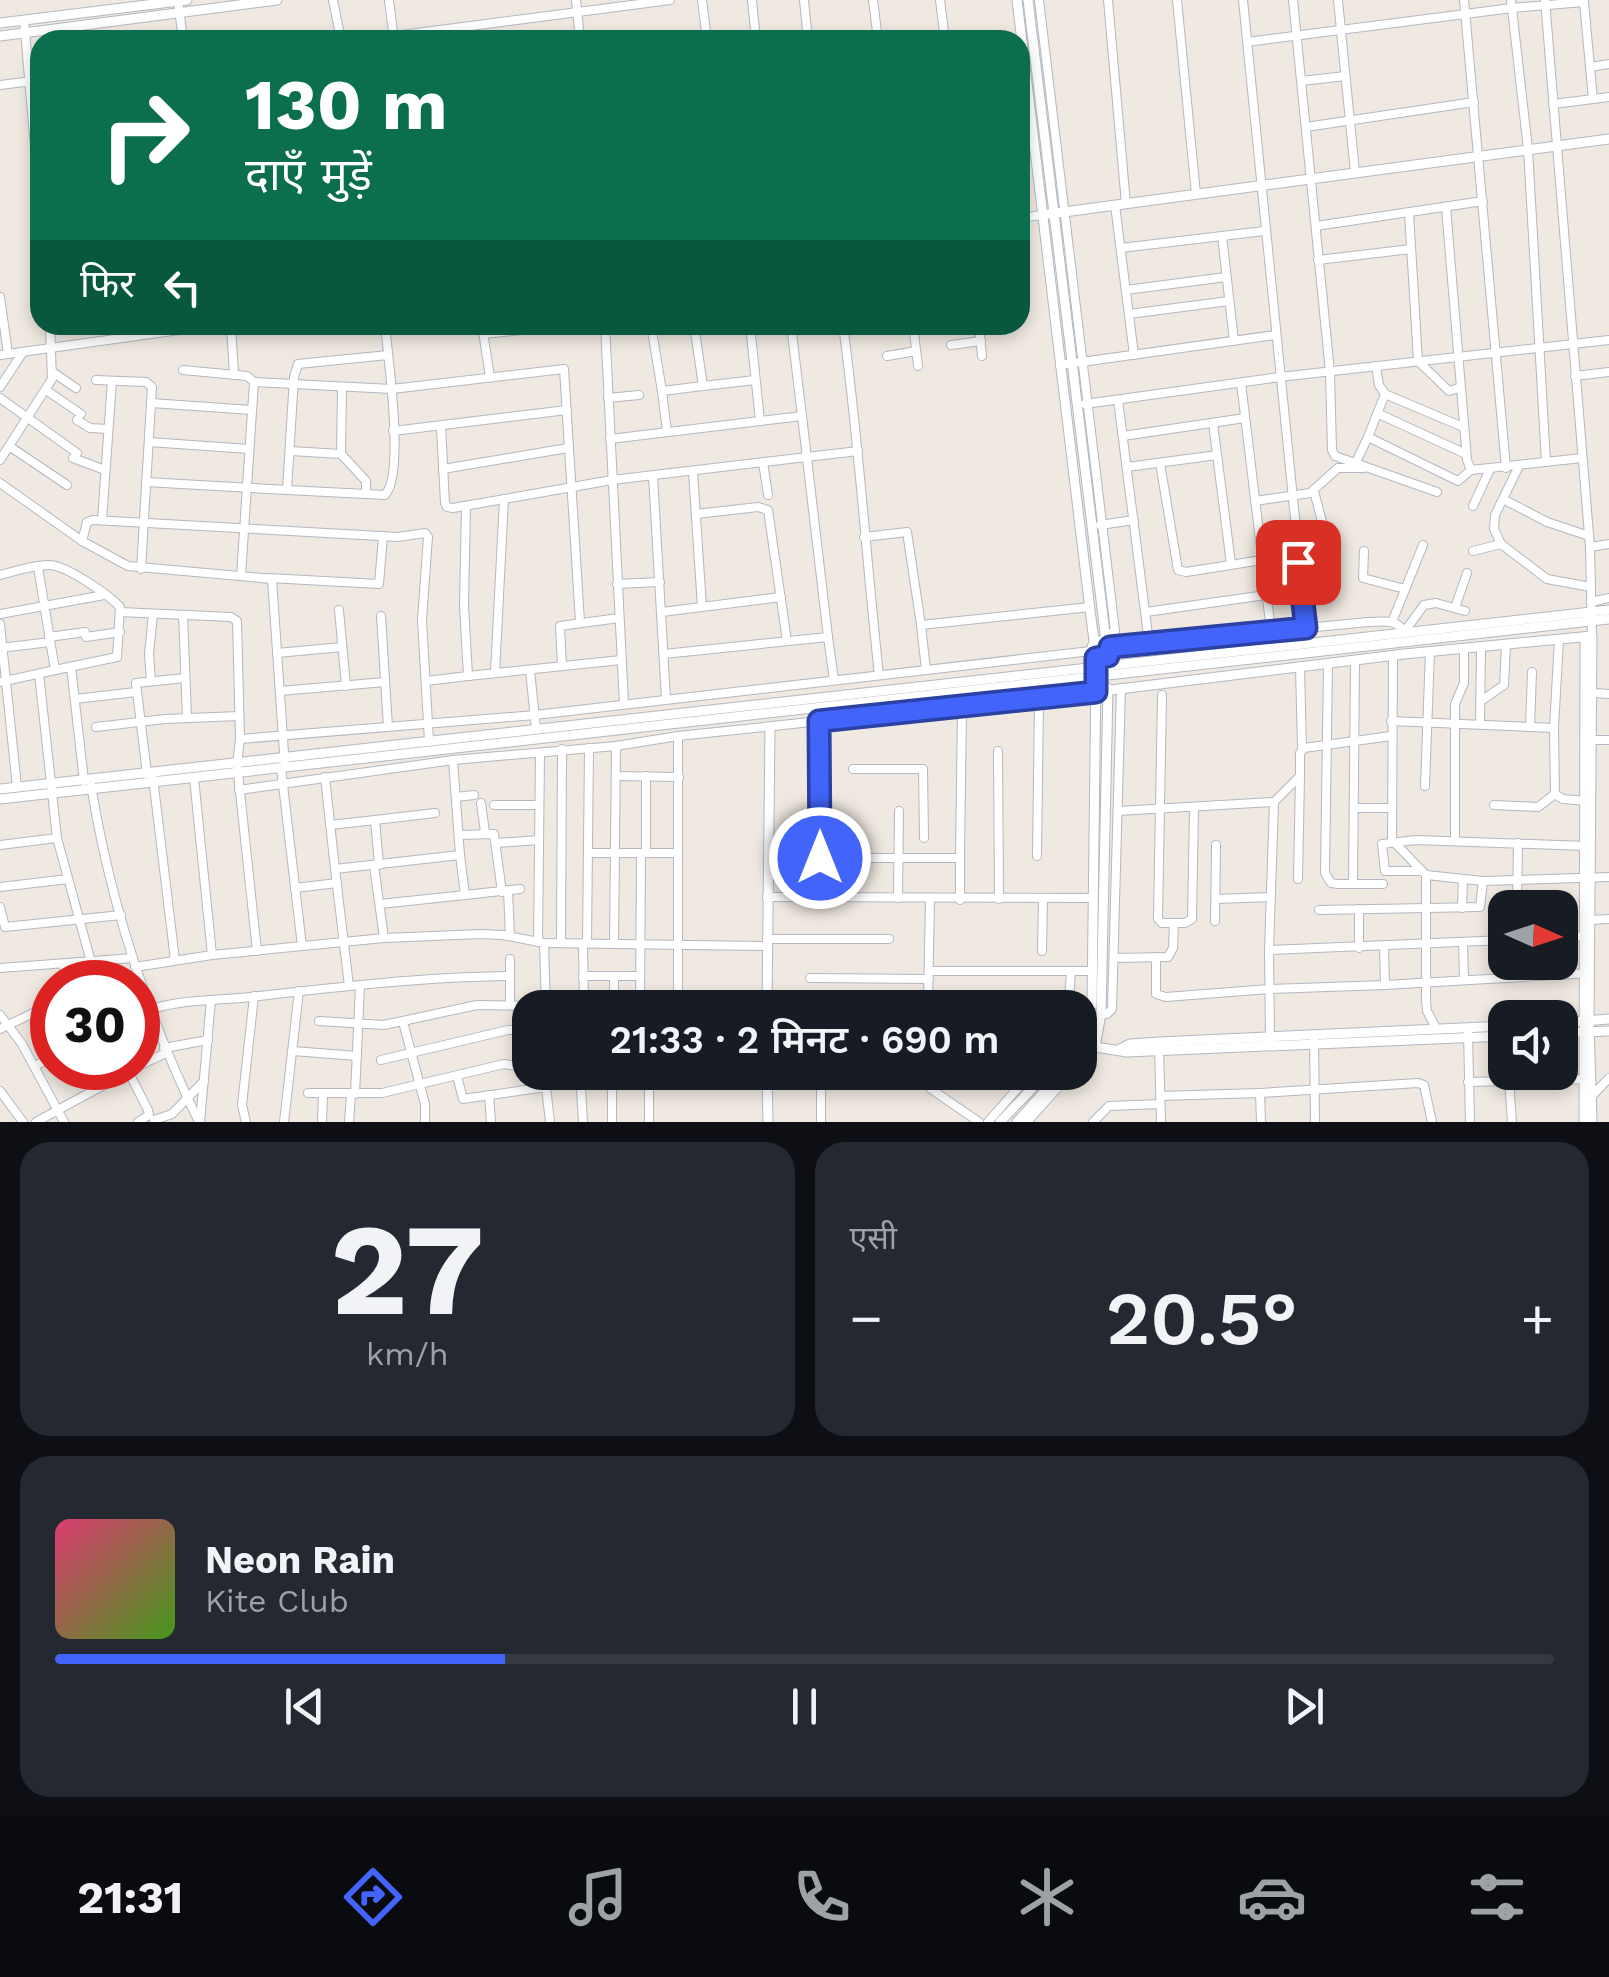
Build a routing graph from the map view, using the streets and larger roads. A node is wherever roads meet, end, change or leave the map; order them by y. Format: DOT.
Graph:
graph roads {
  1 [pos="187,0"];
  2 [pos="277,0"];
  3 [pos="334,0"];
  4 [pos="389,0"];
  5 [pos="576,0"];
  6 [pos="670,0"];
  7 [pos="702,0"];
  8 [pos="752,0"];
  9 [pos="804,0"];
  10 [pos="874,0"];
  11 [pos="940,0"];
  12 [pos="1018,0"];
  13 [pos="1028,0"];
  14 [pos="1040,0"];
  15 [pos="1108,0"];
  16 [pos="1177,0"];
  17 [pos="1243,0"];
  18 [pos="1293,0"];
  19 [pos="1338,0"];
  20 [pos="1464,0"];
  21 [pos="178,1"];
  22 [pos="1584,1"];
  23 [pos="1546,3"];
  24 [pos="1512,4"];
  25 [pos="577,13"];
  26 [pos="179,14"];
  27 [pos="1465,14"];
  28 [pos="24,20"];
  29 [pos="0,23"];
  30 [pos="49,30"];
  31 [pos="181,30"];
  32 [pos="338,30"];
  33 [pos="393,30"];
  34 [pos="474,30"];
  35 [pos="579,30"];
  36 [pos="705,30"];
  37 [pos="755,30"];
  38 [pos="807,30"];
  39 [pos="877,30"];
  40 [pos="944,30"];
  41 [pos="1022,30"];
  42 [pos="1341,31"];
  43 [pos="30,32"];
  44 [pos="25,33"];
  45 [pos="0,36"];
  46 [pos="1297,37"];
  47 [pos="1247,42"];
  48 [pos="1609,64"];
  49 [pos="1590,67"];
  50 [pos="1345,76"];
  51 [pos="1302,81"];
  52 [pos="29,82"];
  53 [pos="0,85"];
  54 [pos="1030,89"];
  55 [pos="30,93"];
  56 [pos="1609,97"];
  57 [pos="1593,99"];
  58 [pos="1474,102"];
  59 [pos="1554,104"];
  60 [pos="1350,120"];
  61 [pos="1306,127"];
  62 [pos="1609,139"];
  63 [pos="1556,147"];
  64 [pos="1528,149"];
  65 [pos="1480,156"];
  66 [pos="1356,172"];
  67 [pos="1310,178"];
  68 [pos="1260,185"];
  69 [pos="1196,194"];
  70 [pos="1482,201"];
  71 [pos="1126,204"];
  72 [pos="1115,206"];
  73 [pos="1446,208"];
  74 [pos="1064,212"];
  75 [pos="1409,213"];
  76 [pos="1047,214"];
  77 [pos="1030,217"];
  78 [pos="1316,226"];
  79 [pos="1264,231"];
  80 [pos="1222,236"];
  81 [pos="1121,248"];
  82 [pos="1411,249"];
  83 [pos="1318,260"];
  84 [pos="1226,277"];
  85 [pos="1126,290"];
  86 [pos="0,300"];
  87 [pos="1229,302"];
  88 [pos="1129,314"];
  89 [pos="51,335"];
  90 [pos="144,335"];
  91 [pos="232,335"];
  92 [pos="385,335"];
  93 [pos="484,335"];
  94 [pos="605,335"];
  95 [pos="654,335"];
  96 [pos="695,335"];
  97 [pos="751,335"];
  98 [pos="792,335"];
  99 [pos="844,335"];
  100 [pos="914,335"];
  101 [pos="980,335"];
  102 [pos="1275,335"];
  103 [pos="1234,340"];
  104 [pos="1609,340"];
  105 [pos="981,341"];
  106 [pos="1573,342"];
  107 [pos="951,346"];
  108 [pos="1540,346"];
  109 [pos="52,348"];
  110 [pos="916,351"];
  111 [pos="23,352"];
  112 [pos="1495,352"];
  113 [pos="4,354"];
  114 [pos="388,355"];
  115 [pos="1134,355"];
  116 [pos="886,356"];
  117 [pos="982,356"];
  118 [pos="1456,357"];
  119 [pos="1418,361"];
  120 [pos="1071,363"];
  121 [pos="918,366"];
  122 [pos="1376,366"];
  123 [pos="183,370"];
  124 [pos="1330,372"];
  125 [pos="1609,372"];
  126 [pos="54,374"];
  127 [pos="234,375"];
  128 [pos="1576,376"];
  129 [pos="490,377"];
  130 [pos="1280,377"];
  131 [pos="96,380"];
  132 [pos="755,380"];
  133 [pos="112,381"];
  134 [pos="254,382"];
  135 [pos="1241,383"];
  136 [pos="293,385"];
  137 [pos="703,386"];
  138 [pos="0,387"];
  139 [pos="342,387"];
  140 [pos="76,388"];
  141 [pos="1459,388"];
  142 [pos="46,390"];
  143 [pos="392,390"];
  144 [pos="662,391"];
  145 [pos="1385,394"];
  146 [pos="639,395"];
  147 [pos="0,398"];
  148 [pos="608,398"];
  149 [pos="1118,400"];
  150 [pos="151,403"];
  151 [pos="1081,405"];
  152 [pos="252,410"];
  153 [pos="567,410"];
  154 [pos="1379,414"];
  155 [pos="802,416"];
  156 [pos="28,418"];
  157 [pos="1245,418"];
  158 [pos="760,421"];
  159 [pos="1213,423"];
  160 [pos="440,427"];
  161 [pos="1463,427"];
  162 [pos="108,430"];
  163 [pos="394,431"];
  164 [pos="667,432"];
  165 [pos="1123,436"];
  166 [pos="1368,438"];
  167 [pos="610,439"];
  168 [pos="149,442"];
  169 [pos="10,446"];
  170 [pos="568,448"];
  171 [pos="249,449"];
  172 [pos="290,451"];
  173 [pos="858,451"];
  174 [pos="342,454"];
  175 [pos="1466,454"];
  176 [pos="1217,455"];
  177 [pos="808,456"];
  178 [pos="1582,458"];
  179 [pos="0,460"];
  180 [pos="763,462"];
  181 [pos="1356,462"];
  182 [pos="1546,462"];
  183 [pos="1160,463"];
  184 [pos="1519,466"];
  185 [pos="1127,467"];
  186 [pos="1506,468"];
  187 [pos="444,469"];
  188 [pos="1376,469"];
  189 [pos="1490,469"];
  190 [pos="106,470"];
  191 [pos="1471,470"];
  192 [pos="693,472"];
  193 [pos="653,476"];
  194 [pos="612,480"];
  195 [pos="146,482"];
  196 [pos="0,483"];
  197 [pos="67,485"];
  198 [pos="246,487"];
  199 [pos="570,487"];
  200 [pos="287,490"];
  201 [pos="1314,491"];
  202 [pos="1437,492"];
  203 [pos="366,494"];
  204 [pos="768,495"];
  205 [pos="1291,496"];
  206 [pos="1503,499"];
  207 [pos="504,500"];
  208 [pos="1255,500"];
  209 [pos="466,506"];
  210 [pos="1473,506"];
  211 [pos="696,514"];
  212 [pos="102,520"];
  213 [pos="1134,520"];
  214 [pos="144,523"];
  215 [pos="1103,524"];
  216 [pos="1091,526"];
  217 [pos="244,527"];
  218 [pos="382,536"];
  219 [pos="1589,536"];
  220 [pos="864,537"];
  221 [pos="82,541"];
  222 [pos="1327,541"];
  223 [pos="1423,544"];
  224 [pos="1502,544"];
  225 [pos="1609,544"];
  226 [pos="1590,547"];
  227 [pos="1364,551"];
  228 [pos="1473,552"];
  229 [pos="1262,560"];
  230 [pos="1231,564"];
  231 [pos="38,567"];
  232 [pos="141,569"];
  233 [pos="1467,573"];
  234 [pos="0,574"];
  235 [pos="242,576"];
  236 [pos="268,578"];
  237 [pos="660,582"];
  238 [pos="617,584"];
  239 [pos="1591,586"];
  240 [pos="1406,589"];
  241 [pos="106,595"];
  242 [pos="1266,595"];
  243 [pos="781,597"];
  244 [pos="1609,598"];
  245 [pos="44,604"];
  246 [pos="702,607"];
  247 [pos="1090,607"];
  248 [pos="339,610"];
  249 [pos="1609,610"];
  250 [pos="120,612"];
  251 [pos="662,612"];
  252 [pos="1146,612"];
  253 [pos="1591,612"];
  254 [pos="0,614"];
  255 [pos="152,614"];
  256 [pos="183,615"];
  257 [pos="381,616"];
  258 [pos="618,618"];
  259 [pos="1609,619"];
  260 [pos="580,622"];
  261 [pos="1392,622"];
  262 [pos="0,624"];
  263 [pos="921,625"];
  264 [pos="1306,628"];
  265 [pos="1270,631"];
  266 [pos="120,632"];
  267 [pos="828,636"];
  268 [pos="1589,636"];
  269 [pos="50,637"];
  270 [pos="1559,640"];
  271 [pos="788,641"];
  272 [pos="1149,643"];
  273 [pos="1402,643"];
  274 [pos="1506,644"];
  275 [pos="342,647"];
  276 [pos="1481,647"];
  277 [pos="1,648"];
  278 [pos="1464,648"];
  279 [pos="1430,651"];
  280 [pos="277,653"];
  281 [pos="664,654"];
  282 [pos="1102,656"];
  283 [pos="621,660"];
  284 [pos="1356,661"];
  285 [pos="1328,664"];
  286 [pos="562,666"];
  287 [pos="72,667"];
  288 [pos="1300,667"];
  289 [pos="54,670"];
  290 [pos="530,670"];
  291 [pos="926,670"];
  292 [pos="1532,672"];
  293 [pos="495,673"];
  294 [pos="39,674"];
  295 [pos="879,675"];
  296 [pos="468,676"];
  297 [pos="184,678"];
  298 [pos="834,680"];
  299 [pos="3,681"];
  300 [pos="151,681"];
  301 [pos="426,681"];
  302 [pos="385,682"];
  303 [pos="346,686"];
  304 [pos="1121,688"];
  305 [pos="1108,690"];
  306 [pos="280,691"];
  307 [pos="136,692"];
  308 [pos="1096,692"];
  309 [pos="1594,693"];
  310 [pos="1162,694"];
  311 [pos="1609,694"];
  312 [pos="75,699"];
  313 [pos="666,699"];
  314 [pos="1039,699"];
  315 [pos="1480,701"];
  316 [pos="624,704"];
  317 [pos="962,707"];
  318 [pos="5,714"];
  319 [pos="535,714"];
  320 [pos="238,716"];
  321 [pos="187,717"];
  322 [pos="1392,720"];
  323 [pos="819,721"];
  324 [pos="140,722"];
  325 [pos="1428,722"];
  326 [pos="1455,723"];
  327 [pos="428,724"];
  328 [pos="1480,724"];
  329 [pos="770,726"];
  330 [pos="96,727"];
  331 [pos="388,727"];
  332 [pos="601,727"];
  333 [pos="1530,727"];
  334 [pos="1554,728"];
  335 [pos="536,729"];
  336 [pos="524,735"];
  337 [pos="283,736"];
  338 [pos="678,736"];
  339 [pos="1391,736"];
  340 [pos="240,739"];
  341 [pos="1354,740"];
  342 [pos="1588,740"];
  343 [pos="1609,740"];
  344 [pos="430,741"];
  345 [pos="1325,744"];
  346 [pos="616,746"];
  347 [pos="592,747"];
  348 [pos="562,750"];
  349 [pos="1302,750"];
  350 [pos="387,751"];
  351 [pos="998,751"];
  352 [pos="540,752"];
  353 [pos="453,760"];
  354 [pos="284,764"];
  355 [pos="318,764"];
  356 [pos="237,769"];
  357 [pos="853,769"];
  358 [pos="616,776"];
  359 [pos="646,776"];
  360 [pos="1300,776"];
  361 [pos="151,777"];
  362 [pos="322,777"];
  363 [pos="678,777"];
  364 [pos="194,778"];
  365 [pos="89,784"];
  366 [pos="283,785"];
  367 [pos="1426,786"];
  368 [pos="17,787"];
  369 [pos="0,789"];
  370 [pos="49,789"];
  371 [pos="238,790"];
  372 [pos="1555,794"];
  373 [pos="474,796"];
  374 [pos="456,797"];
  375 [pos="0,799"];
  376 [pos="1276,800"];
  377 [pos="1299,800"];
  378 [pos="1588,801"];
  379 [pos="482,803"];
  380 [pos="540,804"];
  381 [pos="494,805"];
  382 [pos="1494,805"];
  383 [pos="1194,808"];
  384 [pos="1354,808"];
  385 [pos="1392,808"];
  386 [pos="1118,810"];
  387 [pos="1160,810"];
  388 [pos="899,811"];
  389 [pos="435,813"];
  390 [pos="375,820"];
  391 [pos="899,821"];
  392 [pos="924,822"];
  393 [pos="330,824"];
  394 [pos="485,832"];
  395 [pos="459,835"];
  396 [pos="57,838"];
  397 [pos="924,838"];
  398 [pos="539,840"];
  399 [pos="1392,840"];
  400 [pos="1455,840"];
  401 [pos="496,843"];
  402 [pos="1518,843"];
  403 [pos="0,845"];
  404 [pos="1216,845"];
  405 [pos="1587,846"];
  406 [pos="644,852"];
  407 [pos="589,853"];
  408 [pos="615,853"];
  409 [pos="678,854"];
  410 [pos="460,855"];
  411 [pos="1036,856"];
  412 [pos="820,858"];
  413 [pos="898,858"];
  414 [pos="960,858"];
  415 [pos="377,866"];
  416 [pos="335,869"];
  417 [pos="1424,873"];
  418 [pos="1587,877"];
  419 [pos="1609,877"];
  420 [pos="68,879"];
  421 [pos="1298,880"];
  422 [pos="1464,880"];
  423 [pos="1482,881"];
  424 [pos="1517,881"];
  425 [pos="337,883"];
  426 [pos="1353,884"];
  427 [pos="1384,884"];
  428 [pos="0,886"];
  429 [pos="295,888"];
  430 [pos="520,890"];
  431 [pos="1517,890"];
  432 [pos="505,891"];
  433 [pos="465,895"];
  434 [pos="820,897"];
  435 [pos="1270,897"];
  436 [pos="767,898"];
  437 [pos="898,898"];
  438 [pos="1093,898"];
  439 [pos="930,899"];
  440 [pos="999,899"];
  441 [pos="1042,899"];
  442 [pos="1216,899"];
  443 [pos="960,900"];
  444 [pos="380,904"];
  445 [pos="0,907"];
  446 [pos="1426,907"];
  447 [pos="1462,908"];
  448 [pos="1358,909"];
  449 [pos="1319,910"];
  450 [pos="121,915"];
  451 [pos="1609,919"];
  452 [pos="80,920"];
  453 [pos="1215,921"];
  454 [pos="1586,921"];
  455 [pos="1174,923"];
  456 [pos="3,927"];
  457 [pos="510,936"];
  458 [pos="1578,936"];
  459 [pos="1586,936"];
  460 [pos="384,938"];
  461 [pos="889,939"];
  462 [pos="1488,941"];
  463 [pos="345,942"];
  464 [pos="541,942"];
  465 [pos="767,942"];
  466 [pos="1463,942"];
  467 [pos="560,943"];
  468 [pos="585,943"];
  469 [pos="614,944"];
  470 [pos="1426,944"];
  471 [pos="640,945"];
  472 [pos="678,945"];
  473 [pos="302,946"];
  474 [pos="1384,947"];
  475 [pos="1360,948"];
  476 [pos="1269,950"];
  477 [pos="257,951"];
  478 [pos="1042,952"];
  479 [pos="212,955"];
  480 [pos="1156,957"];
  481 [pos="1114,958"];
  482 [pos="510,959"];
  483 [pos="90,960"];
  484 [pos="133,960"];
  485 [pos="175,960"];
  486 [pos="160,961"];
  487 [pos="30,966"];
  488 [pos="0,968"];
  489 [pos="1092,971"];
  490 [pos="1071,972"];
  491 [pos="1586,974"];
  492 [pos="929,975"];
  493 [pos="510,976"];
  494 [pos="583,976"];
  495 [pos="614,976"];
  496 [pos="640,976"];
  497 [pos="810,978"];
  498 [pos="1464,980"];
  499 [pos="1425,982"];
  500 [pos="1385,984"];
  501 [pos="349,986"];
  502 [pos="360,986"];
  503 [pos="1269,988"];
  504 [pos="545,990"];
  505 [pos="583,990"];
  506 [pos="614,990"];
  507 [pos="640,990"];
  508 [pos="678,990"];
  509 [pos="767,990"];
  510 [pos="928,990"];
  511 [pos="1070,990"];
  512 [pos="1092,990"];
  513 [pos="298,991"];
  514 [pos="254,996"];
  515 [pos="211,1000"];
  516 [pos="510,1004"];
  517 [pos="160,1007"];
  518 [pos="0,1014"];
  519 [pos="30,1014"];
  520 [pos="1102,1014"];
  521 [pos="1609,1019"];
  522 [pos="319,1021"];
  523 [pos="403,1022"];
  524 [pos="358,1024"];
  525 [pos="1097,1025"];
  526 [pos="4,1026"];
  527 [pos="1578,1026"];
  528 [pos="1586,1027"];
  529 [pos="1436,1028"];
  530 [pos="1488,1029"];
  531 [pos="1578,1029"];
  532 [pos="512,1030"];
  533 [pos="1609,1031"];
  534 [pos="1468,1032"];
  535 [pos="1488,1034"];
  536 [pos="160,1038"];
  537 [pos="1314,1039"];
  538 [pos="208,1040"];
  539 [pos="1270,1041"];
  540 [pos="1097,1044"];
  541 [pos="1159,1046"];
  542 [pos="1097,1048"];
  543 [pos="1116,1049"];
  544 [pos="165,1050"];
  545 [pos="292,1051"];
  546 [pos="160,1053"];
  547 [pos="410,1054"];
  548 [pos="357,1056"];
  549 [pos="30,1060"];
  550 [pos="380,1060"];
  551 [pos="512,1064"];
  552 [pos="457,1076"];
  553 [pos="1609,1078"];
  554 [pos="1578,1079"];
  555 [pos="1587,1079"];
  556 [pos="204,1081"];
  557 [pos="1488,1081"];
  558 [pos="1468,1082"];
  559 [pos="419,1086"];
  560 [pos="47,1090"];
  561 [pos="93,1090"];
  562 [pos="141,1090"];
  563 [pos="581,1090"];
  564 [pos="612,1090"];
  565 [pos="649,1090"];
  566 [pos="767,1090"];
  567 [pos="821,1090"];
  568 [pos="932,1090"];
  569 [pos="1016,1090"];
  570 [pos="1031,1090"];
  571 [pos="1046,1090"];
  572 [pos="1056,1090"];
  573 [pos="1510,1090"];
  574 [pos="0,1091"];
  575 [pos="1314,1091"];
  576 [pos="308,1093"];
  577 [pos="1260,1093"];
  578 [pos="324,1094"];
  579 [pos="353,1094"];
  580 [pos="489,1094"];
  581 [pos="188,1099"];
  582 [pos="1160,1100"];
  583 [pos="1588,1101"];
  584 [pos="57,1109"];
  585 [pos="154,1120"];
  586 [pos="23,1122"];
  587 [pos="36,1122"];
  588 [pos="64,1122"];
  589 [pos="138,1122"];
  590 [pos="200,1122"];
  591 [pos="246,1122"];
  592 [pos="284,1122"];
  593 [pos="322,1122"];
  594 [pos="350,1122"];
  595 [pos="425,1122"];
  596 [pos="491,1122"];
  597 [pos="550,1122"];
  598 [pos="583,1122"];
  599 [pos="612,1122"];
  600 [pos="650,1122"];
  601 [pos="768,1122"];
  602 [pos="820,1122"];
  603 [pos="979,1122"];
  604 [pos="988,1122"];
  605 [pos="1000,1122"];
  606 [pos="1017,1122"];
  607 [pos="1028,1122"];
  608 [pos="1093,1122"];
  609 [pos="1161,1122"];
  610 [pos="1261,1122"];
  611 [pos="1315,1122"];
  612 [pos="1432,1122"];
  613 [pos="1470,1122"];
  614 [pos="1512,1122"];
  615 [pos="1584,1122"];
  616 [pos="1592,1122"];
  1 -- 21 [label="street"];
  2 -- 26 [label="street"];
  3 -- 32 [label="street"];
  4 -- 33 [label="street"];
  5 -- 25 [label="street"];
  6 -- 25 [label="street"];
  7 -- 36 [label="street"];
  8 -- 37 [label="street"];
  9 -- 38 [label="street"];
  10 -- 39 [label="street"];
  11 -- 40 [label="street"];
  12 -- 41 [label="street"];
  13 -- 76 [label="street"];
  14 -- 74 [label="street"];
  15 -- 71 [label="street"];
  16 -- 69 [label="street"];
  17 -- 47 [label="street"];
  18 -- 46 [label="street"];
  19 -- 42 [label="street"];
  20 -- 27 [label="street"];
  21 -- 26 [label="street"];
  21 -- 28 [label="street"];
  22 -- 23 [label="street"];
  22 -- 49 [label="street"];
  23 -- 24 [label="street"];
  23 -- 59 [label="street"];
  24 -- 27 [label="street"];
  24 -- 64 [label="street"];
  25 -- 34 [label="street"];
  25 -- 35 [label="street"];
  26 -- 30 [label="street"];
  26 -- 31 [label="street"];
  27 -- 42 [label="street"];
  27 -- 58 [label="street"];
  28 -- 29 [label="street"];
  28 -- 44 [label="street"];
  42 -- 46 [label="street"];
  42 -- 50 [label="street"];
  43 -- 44 [label="street"];
  44 -- 45 [label="street"];
  44 -- 52 [label="street"];
  46 -- 47 [label="street"];
  46 -- 51 [label="street"];
  47 -- 68 [label="street"];
  48 -- 49 [label="street"];
  49 -- 57 [label="street"];
  50 -- 51 [label="street"];
  50 -- 60 [label="street"];
  51 -- 61 [label="street"];
  52 -- 53 [label="street"];
  52 -- 55 [label="street"];
  54 -- 76 [label="street"];
  56 -- 57 [label="street"];
  57 -- 59 [label="street"];
  58 -- 60 [label="street"];
  58 -- 65 [label="street"];
  59 -- 63 [label="street"];
  60 -- 61 [label="street"];
  60 -- 66 [label="street"];
  61 -- 67 [label="street"];
  62 -- 63 [label="street"];
  63 -- 64 [label="street"];
  63 -- 106 [label="street"];
  64 -- 65 [label="street"];
  64 -- 108 [label="street"];
  65 -- 66 [label="street"];
  65 -- 70 [label="street"];
  66 -- 67 [label="street"];
  67 -- 68 [label="street"];
  67 -- 78 [label="street"];
  68 -- 69 [label="street"];
  68 -- 79 [label="street"];
  69 -- 71 [label="street"];
  70 -- 73 [label="street"];
  70 -- 112 [label="street"];
  71 -- 72 [label="street"];
  72 -- 74 [label="street"];
  72 -- 81 [label="street"];
  73 -- 75 [label="street"];
  73 -- 118 [label="street"];
  74 -- 76 [label="street"];
  74 -- 120 [label="street"];
  75 -- 78 [label="street"];
  75 -- 82 [label="street"];
  76 -- 77 [label="street"];
  76 -- 120 [label="street"];
  78 -- 83 [label="street"];
  79 -- 80 [label="street"];
  79 -- 102 [label="street"];
  80 -- 81 [label="street"];
  80 -- 84 [label="street"];
  81 -- 85 [label="street"];
  82 -- 83 [label="street"];
  82 -- 119 [label="street"];
  83 -- 124 [label="street"];
  84 -- 85 [label="street"];
  84 -- 87 [label="street"];
  85 -- 88 [label="street"];
  86 -- 113 [label="street"];
  87 -- 88 [label="street"];
  87 -- 103 [label="street"];
  88 -- 115 [label="street"];
  89 -- 109 [label="street"];
  90 -- 109 [label="street"];
  91 -- 127 [label="street"];
  92 -- 114 [label="street"];
  93 -- 129 [label="street"];
  94 -- 148 [label="street"];
  95 -- 144 [label="street"];
  96 -- 137 [label="street"];
  97 -- 132 [label="street"];
  98 -- 155 [label="street"];
  99 -- 173 [label="street"];
  100 -- 110 [label="street"];
  101 -- 105 [label="street"];
  102 -- 103 [label="street"];
  102 -- 130 [label="street"];
  103 -- 115 [label="street"];
  104 -- 106 [label="street"];
  105 -- 107 [label="street"];
  105 -- 117 [label="street"];
  106 -- 108 [label="street"];
  106 -- 128 [label="street"];
  108 -- 112 [label="street"];
  108 -- 182 [label="street"];
  109 -- 111 [label="street"];
  109 -- 126 [label="street"];
  110 -- 116 [label="street"];
  110 -- 121 [label="street"];
  111 -- 113 [label="street"];
  111 -- 138 [label="street"];
  112 -- 118 [label="street"];
  112 -- 186 [label="street"];
  114 -- 136 [label="street"];
  114 -- 143 [label="street"];
  115 -- 120 [label="street"];
  118 -- 119 [label="street"];
  118 -- 141 [label="street"];
  119 -- 122 [label="street"];
  119 -- 141 [label="street"];
  120 -- 151 [label="street"];
  120 -- 247 [label="street"];
  122 -- 124 [label="street"];
  122 -- 145 [label="street"];
  123 -- 127 [label="street"];
  124 -- 130 [label="street"];
  124 -- 181 [label="street"];
  125 -- 128 [label="street"];
  126 -- 140 [label="street"];
  126 -- 142 [label="street"];
  127 -- 134 [label="street"];
  128 -- 178 [label="street"];
  129 -- 143 [label="street"];
  129 -- 153 [label="street"];
  130 -- 135 [label="street"];
  130 -- 205 [label="street"];
  131 -- 133 [label="street"];
  132 -- 137 [label="street"];
  132 -- 158 [label="street"];
  133 -- 150 [label="street"];
  133 -- 162 [label="street"];
  134 -- 136 [label="street"];
  134 -- 152 [label="street"];
  135 -- 149 [label="street"];
  135 -- 157 [label="street"];
  136 -- 139 [label="street"];
  136 -- 172 [label="street"];
  137 -- 144 [label="street"];
  139 -- 143 [label="street"];
  139 -- 174 [label="street"];
  141 -- 161 [label="street"];
  142 -- 156 [label="street"];
  142 -- 162 [label="street"];
  143 -- 163 [label="street"];
  144 -- 164 [label="street"];
  145 -- 154 [label="street"];
  145 -- 161 [label="street"];
  146 -- 148 [label="street"];
  147 -- 156 [label="street"];
  148 -- 167 [label="street"];
  149 -- 151 [label="street"];
  149 -- 165 [label="street"];
  150 -- 152 [label="street"];
  150 -- 168 [label="street"];
  151 -- 215 [label="street"];
  151 -- 216 [label="street"];
  152 -- 171 [label="street"];
  153 -- 160 [label="street"];
  153 -- 170 [label="street"];
  154 -- 166 [label="street"];
  154 -- 175 [label="street"];
  155 -- 158 [label="street"];
  155 -- 177 [label="street"];
  156 -- 169 [label="street"];
  156 -- 190 [label="street"];
  157 -- 159 [label="street"];
  157 -- 208 [label="street"];
  158 -- 164 [label="street"];
  159 -- 165 [label="street"];
  159 -- 176 [label="street"];
  160 -- 163 [label="street"];
  160 -- 187 [label="street"];
  161 -- 175 [label="street"];
  162 -- 190 [label="street"];
  163 -- 203 [label="street"];
  164 -- 167 [label="street"];
  165 -- 185 [label="street"];
  166 -- 181 [label="street"];
  166 -- 191 [label="street"];
  167 -- 194 [label="street"];
  168 -- 171 [label="street"];
  168 -- 195 [label="street"];
  169 -- 179 [label="street"];
  169 -- 197 [label="street"];
  170 -- 187 [label="street"];
  170 -- 199 [label="street"];
  171 -- 198 [label="street"];
  172 -- 174 [label="street"];
  172 -- 200 [label="street"];
  173 -- 177 [label="street"];
  173 -- 220 [label="street"];
  174 -- 203 [label="street"];
  175 -- 191 [label="street"];
  176 -- 183 [label="street"];
  176 -- 230 [label="street"];
  177 -- 180 [label="street"];
  177 -- 267 [label="street"];
  178 -- 182 [label="street"];
  178 -- 219 [label="street"];
  180 -- 192 [label="street"];
  180 -- 204 [label="street"];
  181 -- 188 [label="street"];
  182 -- 184 [label="street"];
  183 -- 185 [label="street"];
  183 -- 230 [label="street"];
  184 -- 186 [label="street"];
  184 -- 206 [label="street"];
  185 -- 213 [label="street"];
  186 -- 189 [label="street"];
  187 -- 209 [label="street"];
  188 -- 201 [label="street"];
  188 -- 202 [label="street"];
  189 -- 191 [label="street"];
  189 -- 210 [label="street"];
  190 -- 212 [label="street"];
  192 -- 193 [label="street"];
  192 -- 211 [label="street"];
  193 -- 194 [label="street"];
  193 -- 237 [label="street"];
  194 -- 199 [label="street"];
  194 -- 238 [label="street"];
  195 -- 198 [label="street"];
  195 -- 214 [label="street"];
  196 -- 221 [label="street"];
  198 -- 200 [label="street"];
  198 -- 217 [label="street"];
  199 -- 207 [label="street"];
  199 -- 260 [label="street"];
  200 -- 203 [label="street"];
  201 -- 205 [label="street"];
  201 -- 222 [label="street"];
  205 -- 208 [label="street"];
  205 -- 264 [label="street"];
  206 -- 219 [label="street"];
  206 -- 224 [label="street"];
  207 -- 209 [label="street"];
  207 -- 293 [label="street"];
  208 -- 229 [label="street"];
  209 -- 296 [label="street"];
  211 -- 243 [label="street"];
  211 -- 246 [label="street"];
  212 -- 214 [label="street"];
  212 -- 221 [label="street"];
  213 -- 215 [label="street"];
  213 -- 252 [label="street"];
  214 -- 217 [label="street"];
  214 -- 232 [label="street"];
  215 -- 216 [label="street"];
  215 -- 282 [label="street"];
  216 -- 282 [label="street"];
  217 -- 218 [label="street"];
  217 -- 235 [label="street"];
  218 -- 236 [label="street"];
  218 -- 301 [label="street"];
  219 -- 226 [label="street"];
  220 -- 263 [label="street"];
  220 -- 295 [label="street"];
  221 -- 232 [label="street"];
  223 -- 240 [label="street"];
  224 -- 228 [label="street"];
  224 -- 239 [label="street"];
  225 -- 226 [label="street"];
  226 -- 239 [label="street"];
  227 -- 240 [label="street"];
  229 -- 230 [label="street"];
  229 -- 242 [label="street"];
  231 -- 234 [label="street"];
  231 -- 241 [label="street"];
  231 -- 245 [label="street"];
  232 -- 235 [label="street"];
  233 -- 273 [label="street"];
  235 -- 236 [label="street"];
  236 -- 280 [label="street"];
  237 -- 238 [label="street"];
  237 -- 251 [label="street"];
  238 -- 258 [label="street"];
  239 -- 253 [label="street"];
  240 -- 261 [label="street"];
  241 -- 245 [label="street"];
  241 -- 250 [label="street"];
  242 -- 252 [label="street"];
  242 -- 265 [label="street"];
  243 -- 246 [label="street"];
  243 -- 271 [label="street"];
  244 -- 253 [label="street"];
  245 -- 254 [label="street"];
  245 -- 269 [label="street"];
  246 -- 251 [label="street"];
  247 -- 263 [label="street"];
  247 -- 282 [label="street"];
  248 -- 275 [label="street"];
  249 -- 253 [label="street"];
  250 -- 255 [label="street"];
  250 -- 266 [label="street"];
  251 -- 281 [label="street"];
  252 -- 272 [label="street"];
  253 -- 259 [label="street"];
  253 -- 268 [label="street"];
  253 -- 273 [label="street"];
  255 -- 256 [label="street"];
  255 -- 300 [label="street"];
  256 -- 297 [label="street"];
  256 -- 320 [label="street"];
  257 -- 302 [label="street"];
  258 -- 260 [label="street"];
  258 -- 283 [label="street"];
  260 -- 286 [label="street"];
  261 -- 264 [label="street"];
  261 -- 273 [label="street"];
  262 -- 277 [label="street"];
  263 -- 291 [label="street"];
  264 -- 265 [label="street"];
  265 -- 272 [label="street"];
  266 -- 269 [label="street"];
  266 -- 287 [label="street"];
  267 -- 271 [label="street"];
  267 -- 298 [label="street"];
  268 -- 270 [label="street"];
  268 -- 309 [label="street"];
  268 -- 342 [label="street"];
  269 -- 277 [label="street"];
  269 -- 289 [label="street"];
  270 -- 274 [label="street"];
  270 -- 334 [label="street"];
  271 -- 281 [label="street"];
  272 -- 282 [label="street"];
  273 -- 279 [label="street"];
  273 -- 282 [label="street"];
  273 -- 284 [label="street"];
  273 -- 322 [label="street"];
  274 -- 276 [label="street"];
  274 -- 315 [label="street"];
  275 -- 280 [label="street"];
  275 -- 303 [label="street"];
  276 -- 278 [label="street"];
  276 -- 315 [label="street"];
  277 -- 299 [label="street"];
  278 -- 279 [label="street"];
  278 -- 326 [label="street"];
  279 -- 325 [label="street"];
  280 -- 306 [label="street"];
  281 -- 313 [label="street"];
  282 -- 291 [label="street"];
  282 -- 305 [label="street"];
  282 -- 308 [label="street"];
  282 -- 332 [label="street"];
  283 -- 286 [label="street"];
  283 -- 316 [label="street"];
  284 -- 285 [label="street"];
  284 -- 341 [label="street"];
  285 -- 288 [label="street"];
  285 -- 345 [label="street"];
  286 -- 290 [label="street"];
  287 -- 289 [label="street"];
  287 -- 312 [label="street"];
  288 -- 304 [label="street"];
  288 -- 349 [label="street"];
  289 -- 294 [label="street"];
  290 -- 293 [label="street"];
  290 -- 319 [label="street"];
  291 -- 295 [label="street"];
  292 -- 333 [label="street"];
  293 -- 296 [label="street"];
  294 -- 299 [label="street"];
  294 -- 370 [label="street"];
  295 -- 298 [label="street"];
  296 -- 301 [label="street"];
  297 -- 300 [label="street"];
  297 -- 321 [label="street"];
  298 -- 313 [label="street"];
  299 -- 318 [label="street"];
  300 -- 307 [label="street"];
  301 -- 327 [label="street"];
  302 -- 303 [label="street"];
  302 -- 331 [label="street"];
  303 -- 306 [label="street"];
  304 -- 305 [label="street"];
  304 -- 386 [label="street"];
  305 -- 308 [label="street"];
  305 -- 520 [label="street"];
  306 -- 337 [label="street"];
  307 -- 312 [label="street"];
  307 -- 324 [label="street"];
  308 -- 314 [label="street"];
  308 -- 438 [label="street"];
  309 -- 311 [label="street"];
  309 -- 342 [label="street"];
  310 -- 387 [label="street"];
  312 -- 365 [label="street"];
  313 -- 316 [label="street"];
  314 -- 317 [label="street"];
  314 -- 411 [label="street"];
  315 -- 328 [label="street"];
  316 -- 319 [label="street"];
  317 -- 323 [label="street"];
  317 -- 414 [label="street"];
  318 -- 368 [label="street"];
  319 -- 327 [label="street"];
  319 -- 335 [label="street"];
  320 -- 321 [label="street"];
  320 -- 340 [label="street"];
  321 -- 324 [label="street"];
  322 -- 325 [label="street"];
  322 -- 339 [label="street"];
  323 -- 329 [label="street"];
  323 -- 412 [label="street"];
  324 -- 330 [label="street"];
  324 -- 361 [label="street"];
  325 -- 326 [label="street"];
  325 -- 367 [label="street"];
  326 -- 328 [label="street"];
  326 -- 400 [label="street"];
  327 -- 331 [label="street"];
  327 -- 344 [label="street"];
  328 -- 333 [label="street"];
  329 -- 338 [label="street"];
  329 -- 436 [label="street"];
  331 -- 337 [label="street"];
  332 -- 335 [label="street"];
  332 -- 336 [label="street"];
  332 -- 347 [label="street"];
  333 -- 334 [label="street"];
  334 -- 372 [label="street"];
  335 -- 336 [label="street"];
  336 -- 344 [label="street"];
  336 -- 350 [label="street"];
  337 -- 340 [label="street"];
  337 -- 354 [label="street"];
  338 -- 346 [label="street"];
  338 -- 363 [label="street"];
  339 -- 341 [label="street"];
  339 -- 385 [label="street"];
  340 -- 356 [label="street"];
  341 -- 345 [label="street"];
  341 -- 384 [label="street"];
  342 -- 343 [label="street"];
  342 -- 378 [label="street"];
  344 -- 350 [label="street"];
  345 -- 349 [label="street"];
  345 -- 426 [label="street"];
  346 -- 347 [label="street"];
  346 -- 358 [label="street"];
  347 -- 348 [label="street"];
  347 -- 407 [label="street"];
  348 -- 352 [label="street"];
  348 -- 467 [label="street"];
  349 -- 360 [label="street"];
  350 -- 354 [label="street"];
  350 -- 355 [label="street"];
  351 -- 440 [label="street"];
  352 -- 353 [label="street"];
  352 -- 380 [label="street"];
  353 -- 362 [label="street"];
  353 -- 374 [label="street"];
  354 -- 355 [label="street"];
  354 -- 356 [label="street"];
  354 -- 366 [label="street"];
  355 -- 362 [label="street"];
  356 -- 361 [label="street"];
  356 -- 364 [label="street"];
  356 -- 371 [label="street"];
  357 -- 392 [label="street"];
  358 -- 359 [label="street"];
  358 -- 408 [label="street"];
  359 -- 363 [label="street"];
  359 -- 406 [label="street"];
  360 -- 376 [label="street"];
  360 -- 377 [label="street"];
  361 -- 364 [label="street"];
  361 -- 365 [label="street"];
  361 -- 485 [label="street"];
  362 -- 366 [label="street"];
  362 -- 393 [label="street"];
  363 -- 409 [label="street"];
  364 -- 479 [label="street"];
  365 -- 370 [label="street"];
  365 -- 450 [label="street"];
  366 -- 371 [label="street"];
  366 -- 429 [label="street"];
  368 -- 369 [label="street"];
  368 -- 370 [label="street"];
  370 -- 375 [label="street"];
  370 -- 396 [label="street"];
  371 -- 477 [label="street"];
  372 -- 378 [label="street"];
  372 -- 382 [label="street"];
  373 -- 374 [label="street"];
  374 -- 395 [label="street"];
  376 -- 377 [label="street"];
  376 -- 383 [label="street"];
  376 -- 435 [label="street"];
  377 -- 421 [label="street"];
  378 -- 405 [label="street"];
  379 -- 394 [label="street"];
  380 -- 381 [label="street"];
  380 -- 398 [label="street"];
  383 -- 387 [label="street"];
  383 -- 455 [label="street"];
  384 -- 385 [label="street"];
  384 -- 426 [label="street"];
  385 -- 399 [label="street"];
  386 -- 387 [label="street"];
  386 -- 481 [label="street"];
  387 -- 455 [label="street"];
  388 -- 391 [label="street"];
  389 -- 390 [label="street"];
  390 -- 393 [label="street"];
  390 -- 415 [label="street"];
  391 -- 392 [label="street"];
  391 -- 413 [label="street"];
  392 -- 397 [label="street"];
  393 -- 416 [label="street"];
  394 -- 395 [label="street"];
  394 -- 401 [label="street"];
  395 -- 410 [label="street"];
  396 -- 403 [label="street"];
  396 -- 420 [label="street"];
  398 -- 401 [label="street"];
  398 -- 464 [label="street"];
  399 -- 400 [label="street"];
  399 -- 417 [label="street"];
  399 -- 417 [label="street"];
  400 -- 402 [label="street"];
  401 -- 432 [label="street"];
  402 -- 405 [label="street"];
  402 -- 424 [label="street"];
  404 -- 442 [label="street"];
  405 -- 418 [label="street"];
  406 -- 408 [label="street"];
  406 -- 409 [label="street"];
  406 -- 471 [label="street"];
  407 -- 408 [label="street"];
  407 -- 468 [label="street"];
  408 -- 469 [label="street"];
  409 -- 472 [label="street"];
  410 -- 415 [label="street"];
  410 -- 433 [label="street"];
  412 -- 413 [label="street"];
  412 -- 434 [label="street"];
  413 -- 414 [label="street"];
  413 -- 437 [label="street"];
  414 -- 443 [label="street"];
  415 -- 416 [label="street"];
  415 -- 444 [label="street"];
  416 -- 425 [label="street"];
  417 -- 422 [label="street"];
  417 -- 446 [label="street"];
  418 -- 419 [label="street"];
  418 -- 424 [label="street"];
  418 -- 454 [label="street"];
  420 -- 428 [label="street"];
  420 -- 452 [label="street"];
  422 -- 423 [label="street"];
  422 -- 447 [label="street"];
  423 -- 424 [label="street"];
  423 -- 447 [label="street"];
  424 -- 431 [label="street"];
  425 -- 429 [label="street"];
  425 -- 463 [label="street"];
  426 -- 427 [label="street"];
  429 -- 473 [label="street"];
  430 -- 432 [label="street"];
  432 -- 433 [label="street"];
  432 -- 457 [label="street"];
  433 -- 444 [label="street"];
  434 -- 436 [label="street"];
  434 -- 437 [label="street"];
  435 -- 442 [label="street"];
  435 -- 476 [label="street"];
  436 -- 465 [label="street"];
  437 -- 439 [label="street"];
  438 -- 441 [label="street"];
  438 -- 489 [label="street"];
  439 -- 443 [label="street"];
  439 -- 492 [label="street"];
  440 -- 441 [label="street"];
  440 -- 443 [label="street"];
  441 -- 478 [label="street"];
  442 -- 453 [label="street"];
  444 -- 460 [label="street"];
  445 -- 456 [label="street"];
  446 -- 447 [label="street"];
  446 -- 448 [label="street"];
  446 -- 470 [label="street"];
  448 -- 449 [label="street"];
  448 -- 475 [label="street"];
  450 -- 452 [label="street"];
  450 -- 484 [label="street"];
  451 -- 454 [label="street"];
  452 -- 456 [label="street"];
  452 -- 483 [label="street"];
  454 -- 459 [label="street"];
  455 -- 480 [label="street"];
  457 -- 460 [label="street"];
  457 -- 464 [label="street"];
  458 -- 459 [label="street"];
  459 -- 491 [label="street"];
  460 -- 463 [label="street"];
  461 -- 465 [label="street"];
  462 -- 466 [label="street"];
  463 -- 473 [label="street"];
  463 -- 501 [label="street"];
  464 -- 467 [label="street"];
  464 -- 504 [label="street"];
  465 -- 472 [label="street"];
  465 -- 509 [label="street"];
  466 -- 470 [label="street"];
  466 -- 498 [label="street"];
  467 -- 468 [label="street"];
  468 -- 469 [label="street"];
  468 -- 494 [label="street"];
  469 -- 471 [label="street"];
  470 -- 474 [label="street"];
  470 -- 499 [label="street"];
  471 -- 472 [label="street"];
  471 -- 496 [label="street"];
  472 -- 508 [label="street"];
  473 -- 477 [label="street"];
  474 -- 475 [label="street"];
  474 -- 500 [label="street"];
  475 -- 476 [label="street"];
  476 -- 503 [label="street"];
  477 -- 479 [label="street"];
  479 -- 485 [label="street"];
  480 -- 481 [label="street"];
  480 -- 503 [label="street"];
  481 -- 520 [label="street"];
  482 -- 493 [label="street"];
  485 -- 486 [label="street"];
  487 -- 488 [label="street"];
  489 -- 490 [label="street"];
  489 -- 512 [label="street"];
  490 -- 492 [label="street"];
  490 -- 511 [label="street"];
  491 -- 498 [label="street"];
  491 -- 528 [label="street"];
  492 -- 497 [label="street"];
  492 -- 510 [label="street"];
  493 -- 502 [label="street"];
  493 -- 516 [label="street"];
  494 -- 495 [label="street"];
  494 -- 505 [label="street"];
  495 -- 496 [label="street"];
  495 -- 506 [label="street"];
  496 -- 507 [label="street"];
  498 -- 499 [label="street"];
  499 -- 500 [label="street"];
  499 -- 529 [label="street"];
  500 -- 503 [label="street"];
  501 -- 502 [label="street"];
  501 -- 513 [label="street"];
  502 -- 524 [label="street"];
  503 -- 539 [label="street"];
  513 -- 514 [label="street"];
  513 -- 545 [label="street"];
  514 -- 515 [label="street"];
  514 -- 591 [label="street"];
  515 -- 517 [label="street"];
  515 -- 538 [label="street"];
  516 -- 523 [label="street"];
  518 -- 526 [label="street"];
  519 -- 526 [label="street"];
  520 -- 525 [label="street"];
  521 -- 528 [label="street"];
  522 -- 524 [label="street"];
  523 -- 524 [label="street"];
  523 -- 547 [label="street"];
  524 -- 548 [label="street"];
  526 -- 549 [label="street"];
  527 -- 528 [label="street"];
  528 -- 531 [label="street"];
  528 -- 533 [label="street"];
  528 -- 555 [label="street"];
  529 -- 534 [label="street"];
  529 -- 537 [label="street"];
  530 -- 534 [label="street"];
  532 -- 547 [label="street"];
  534 -- 535 [label="street"];
  534 -- 537 [label="street"];
  534 -- 558 [label="street"];
  536 -- 544 [label="street"];
  537 -- 539 [label="street"];
  537 -- 575 [label="street"];
  538 -- 544 [label="street"];
  538 -- 556 [label="street"];
  539 -- 541 [label="street"];
  540 -- 543 [label="street"];
  541 -- 543 [label="street"];
  541 -- 582 [label="street"];
  542 -- 543 [label="street"];
  544 -- 546 [label="street"];
  544 -- 581 [label="street"];
  545 -- 548 [label="street"];
  545 -- 592 [label="street"];
  547 -- 550 [label="street"];
  547 -- 559 [label="street"];
  548 -- 579 [label="street"];
  551 -- 552 [label="street"];
  552 -- 559 [label="street"];
  552 -- 580 [label="street"];
  553 -- 583 [label="street"];
  554 -- 555 [label="street"];
  555 -- 583 [label="street"];
  556 -- 581 [label="street"];
  556 -- 590 [label="street"];
  557 -- 558 [label="street"];
  558 -- 613 [label="street"];
  559 -- 579 [label="street"];
  559 -- 595 [label="street"];
  560 -- 584 [label="street"];
  561 -- 584 [label="street"];
  562 -- 589 [label="street"];
  563 -- 598 [label="street"];
  564 -- 599 [label="street"];
  565 -- 600 [label="street"];
  566 -- 601 [label="street"];
  567 -- 602 [label="street"];
  568 -- 603 [label="street"];
  569 -- 604 [label="street"];
  570 -- 605 [label="street"];
  571 -- 606 [label="street"];
  572 -- 607 [label="street"];
  573 -- 614 [label="street"];
  574 -- 586 [label="street"];
  575 -- 577 [label="street"];
  575 -- 611 [label="street"];
  575 -- 612 [label="street"];
  576 -- 578 [label="street"];
  577 -- 582 [label="street"];
  577 -- 610 [label="street"];
  578 -- 579 [label="street"];
  578 -- 593 [label="street"];
  579 -- 594 [label="street"];
  580 -- 596 [label="street"];
  580 -- 597 [label="street"];
  581 -- 585 [label="street"];
  581 -- 590 [label="street"];
  582 -- 608 [label="street"];
  582 -- 609 [label="street"];
  583 -- 615 [label="street"];
  583 -- 616 [label="street"];
  584 -- 587 [label="street"];
  584 -- 588 [label="street"];
}
